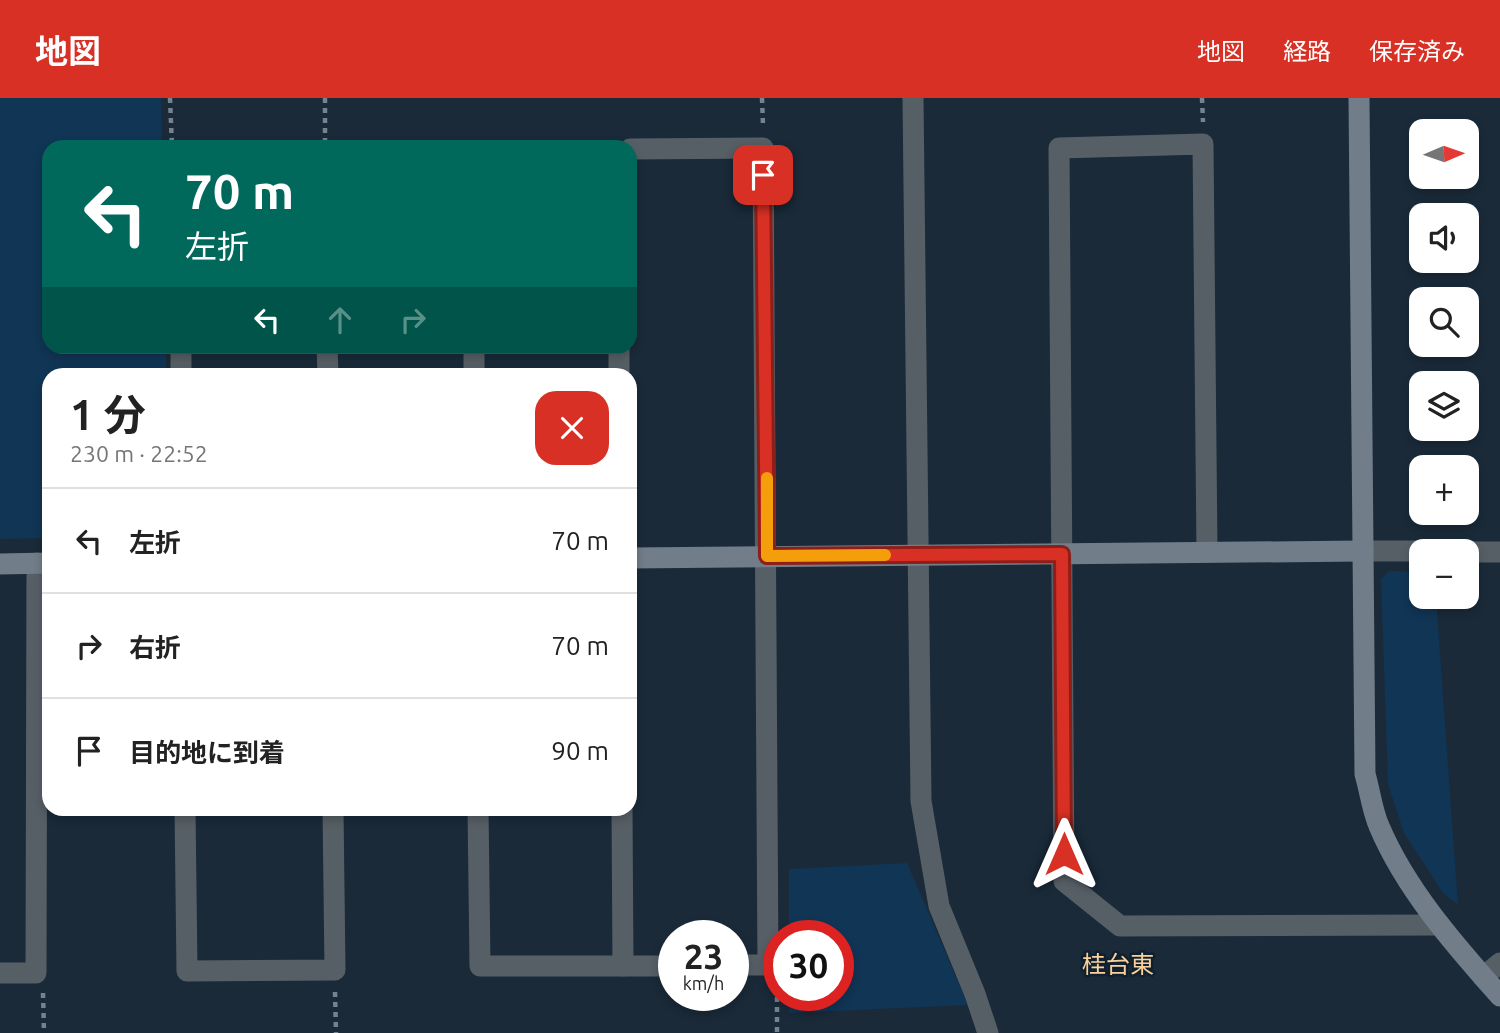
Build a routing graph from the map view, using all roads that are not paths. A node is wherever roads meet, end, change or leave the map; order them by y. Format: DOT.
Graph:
graph roads {
  1 [pos="913,98"];
  2 [pos="1359,98"];
  3 [pos="637,149"];
  4 [pos="1363,551"];
  5 [pos="1409,551"];
  6 [pos="1207,552"];
  7 [pos="1479,552"];
  8 [pos="1500,552"];
  9 [pos="1062,554"];
  10 [pos="918,555"];
  11 [pos="767,556"];
  12 [pos="637,558"];
  13 [pos="42,563"];
  14 [pos="0,564"];
  15 [pos="42,622"];
  16 [pos="185,816"];
  17 [pos="333,816"];
  18 [pos="478,816"];
  19 [pos="622,816"];
  20 [pos="1440,925"];
  21 [pos="1500,963"];
  22 [pos="749,965"];
  23 [pos="623,966"];
  24 [pos="658,966"];
  25 [pos="0,973"];
  26 [pos="1483,977"];
  27 [pos="1500,996"];
  28 [pos="988,1033"];
  1 -- 10 [label="street"];
  2 -- 4 [label="street"];
  3 -- 11 [label="street"];
  4 -- 5 [label="street"];
  4 -- 6 [label="street"];
  4 -- 20 [label="street"];
  6 -- 9 [label="street"];
  6 -- 9 [label="street"];
  7 -- 8 [label="street"];
  9 -- 10 [label="street"];
  9 -- 20 [label="street"];
  10 -- 11 [label="street"];
  10 -- 28 [label="street"];
  11 -- 12 [label="street"];
  11 -- 22 [label="street"];
  13 -- 14 [label="street"];
  15 -- 25 [label="street"];
  16 -- 17 [label="street"];
  18 -- 23 [label="street"];
  19 -- 23 [label="street"];
  20 -- 26 [label="street"];
  21 -- 26 [label="street"];
  23 -- 24 [label="street"];
  26 -- 27 [label="street"];
}
